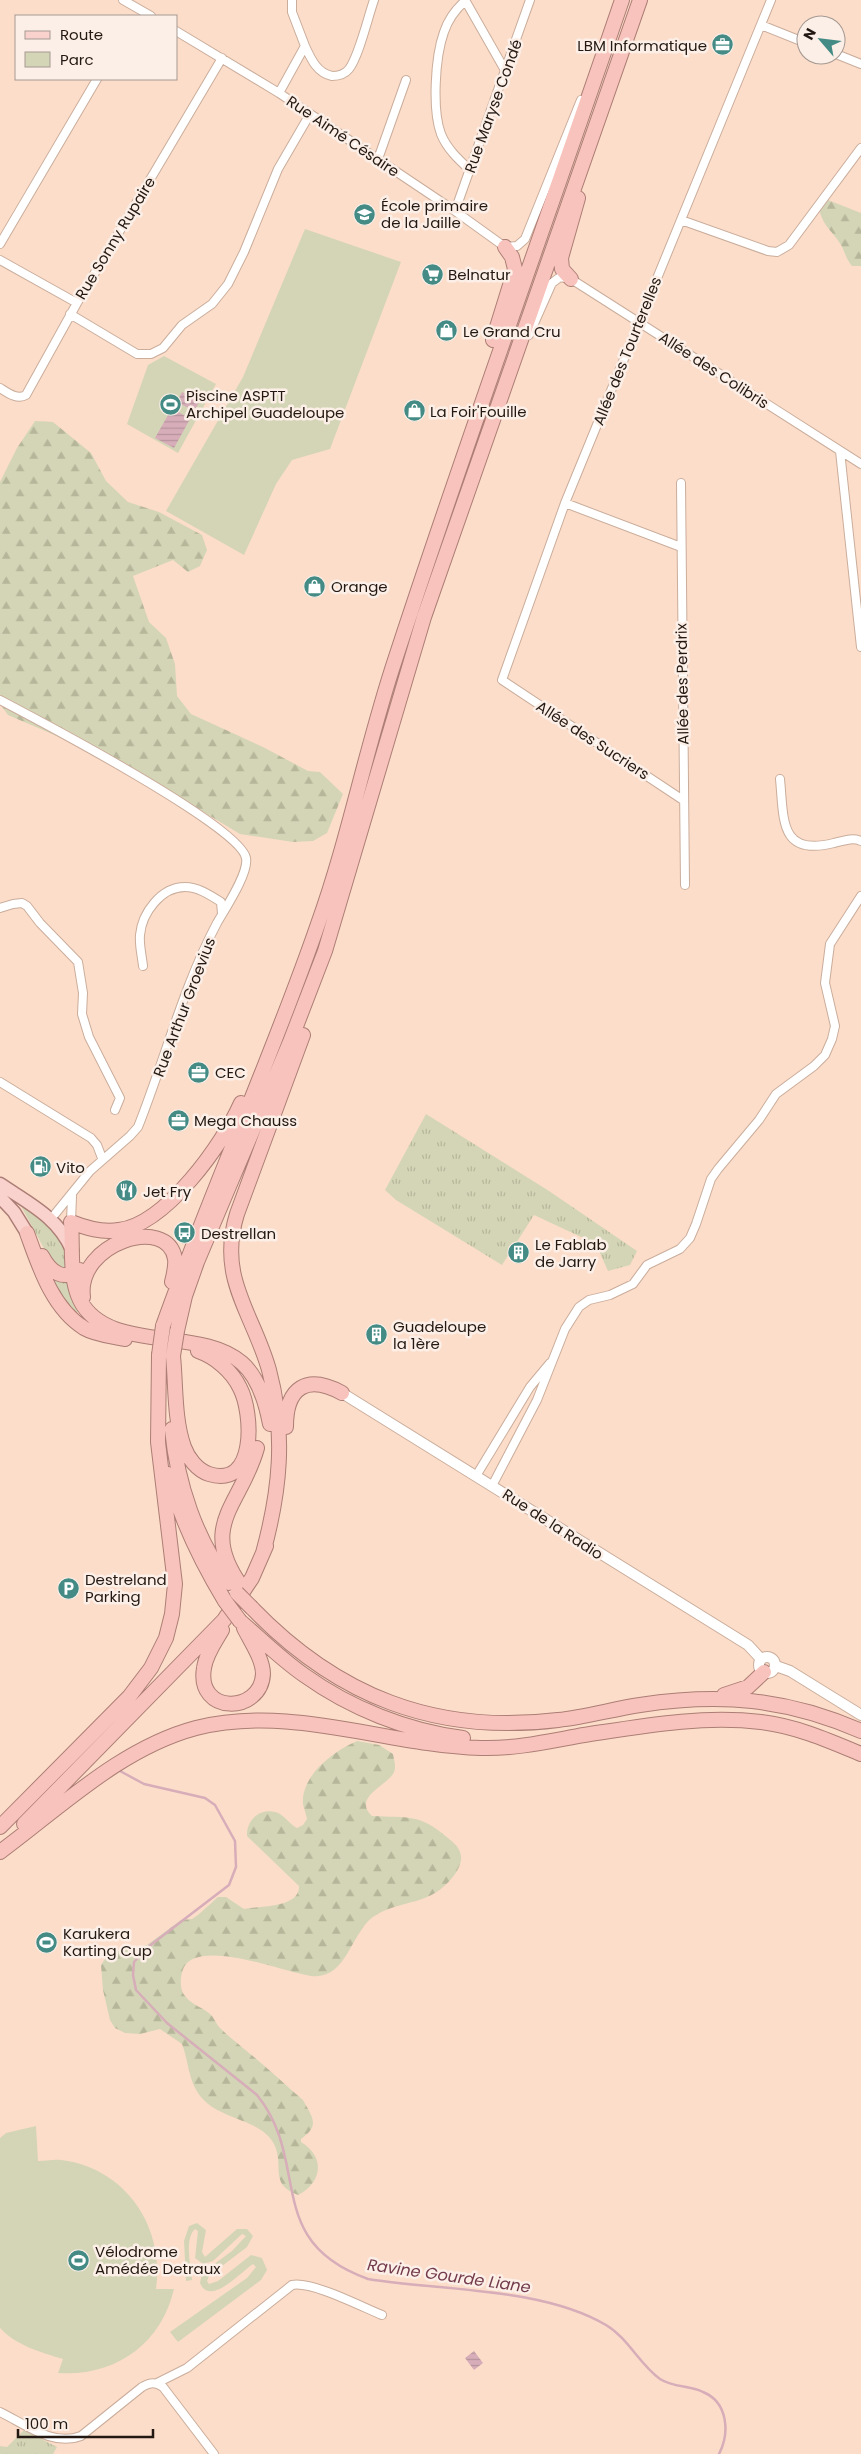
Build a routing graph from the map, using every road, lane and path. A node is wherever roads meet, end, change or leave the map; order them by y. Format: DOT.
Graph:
graph roads {
  1 [pos="123,0"];
  2 [pos="292,0"];
  3 [pos="374,0"];
  4 [pos="465,0"];
  5 [pos="530,0"];
  6 [pos="622,0"];
  7 [pos="640,0"];
  8 [pos="771,0"];
  9 [pos="138,9"];
  10 [pos="134,15"];
  11 [pos="149,15"];
  12 [pos="761,25"];
  13 [pos="612,30"];
  14 [pos="178,32"];
  15 [pos="796,38"];
  16 [pos="305,46"];
  17 [pos="222,58"];
  18 [pos="846,58"];
  19 [pos="861,64"];
  20 [pos="506,72"];
  21 [pos="96,80"];
  22 [pos="406,80"];
  23 [pos="609,84"];
  24 [pos="279,93"];
  25 [pos="310,114"];
  26 [pos="861,148"];
  27 [pos="378,159"];
  28 [pos="470,170"];
  29 [pos="455,211"];
  30 [pos="681,220"];
  31 [pos="0,244"];
  32 [pos="505,247"];
  33 [pos="0,260"];
  34 [pos="571,279"];
  35 [pos="77,302"];
  36 [pos="70,314"];
  37 [pos="640,322"];
  38 [pos="0,388"];
  39 [pos="481,400"];
  40 [pos="488,433"];
  41 [pos="840,451"];
  42 [pos="861,464"];
  43 [pos="680,483"];
  44 [pos="565,503"];
  45 [pos="681,547"];
  46 [pos="861,647"];
  47 [pos="502,680"];
  48 [pos="0,700"];
  49 [pos="381,766"];
  50 [pos="780,779"];
  51 [pos="683,800"];
  52 [pos="861,841"];
  53 [pos="685,885"];
  54 [pos="861,896"];
  55 [pos="13,904"];
  56 [pos="0,908"];
  57 [pos="0,913"];
  58 [pos="222,914"];
  59 [pos="142,966"];
  60 [pos="294,988"];
  61 [pos="0,1082"];
  62 [pos="115,1110"];
  63 [pos="102,1158"];
  64 [pos="0,1183"];
  65 [pos="75,1190"];
  66 [pos="0,1197"];
  67 [pos="55,1214"];
  68 [pos="71,1222"];
  69 [pos="27,1233"];
  70 [pos="73,1252"];
  71 [pos="103,1252"];
  72 [pos="74,1274"];
  73 [pos="87,1310"];
  74 [pos="163,1326"];
  75 [pos="203,1345"];
  76 [pos="166,1355"];
  77 [pos="556,1356"];
  78 [pos="342,1393"];
  79 [pos="158,1414"];
  80 [pos="476,1476"];
  81 [pos="493,1484"];
  82 [pos="263,1553"];
  83 [pos="235,1597"];
  84 [pos="240,1621"];
  85 [pos="767,1665"];
  86 [pos="716,1698"];
  87 [pos="861,1715"];
  88 [pos="861,1731"];
  89 [pos="540,1742"];
  90 [pos="861,1754"];
  91 [pos="0,1827"];
  92 [pos="0,1850"];
  93 [pos="382,2315"];
  94 [pos="157,2383"];
  95 [pos="0,2412"];
  96 [pos="214,2454"];
  1 -- 9 [label="street"];
  2 -- 16 [label="street"];
  3 -- 16 [label="street"];
  4 -- 20 [label="street"];
  4 -- 28 [label="street"];
  5 -- 20 [label="street, Rue Maryse Condé"];
  6 -- 13 [label="highway"];
  7 -- 23 [label="highway"];
  8 -- 12 [label="street, Allée des Tourterelles"];
  9 -- 10 [label="street"];
  9 -- 11 [label="street"];
  12 -- 15 [label="street"];
  12 -- 30 [label="street, Allée des Tourterelles"];
  13 -- 32 [label="street"];
  13 -- 39 [label="highway"];
  14 -- 17 [label="street, Rue Aimé Césaire"];
  16 -- 24 [label="street"];
  17 -- 24 [label="street, Rue Aimé Césaire"];
  17 -- 35 [label="street, Rue Sonny Rupaire"];
  18 -- 19 [label="street"];
  20 -- 28 [label="street, Rue Maryse Condé"];
  21 -- 31 [label="street"];
  22 -- 27 [label="street"];
  23 -- 34 [label="highway"];
  23 -- 40 [label="highway"];
  24 -- 25 [label="street, Rue Aimé Césaire"];
  25 -- 27 [label="street, Rue Aimé Césaire"];
  25 -- 36 [label="street"];
  26 -- 30 [label="street"];
  27 -- 29 [label="street, Rue Aimé Césaire"];
  28 -- 29 [label="street, Rue Maryse Condé"];
  29 -- 32 [label="street, Rue Aimé Césaire"];
  30 -- 37 [label="street, Allée des Tourterelles"];
  32 -- 39 [label="highway"];
  33 -- 35 [label="street"];
  34 -- 37 [label="street, Allée des Colibris"];
  34 -- 40 [label="street"];
  35 -- 36 [label="street, Rue Sonny Rupaire"];
  36 -- 38 [label="street, Rue Sonny Rupaire"];
  37 -- 41 [label="street, Allée des Colibris"];
  37 -- 44 [label="street, Allée des Tourterelles"];
  39 -- 60 [label="highway"];
  40 -- 49 [label="highway"];
  41 -- 42 [label="street, Allée des Colibris"];
  41 -- 46 [label="street"];
  43 -- 45 [label="street, Allée des Perdrix"];
  44 -- 45 [label="street"];
  44 -- 47 [label="street, Allée des Tourterelles"];
  45 -- 51 [label="street, Allée des Perdrix"];
  47 -- 51 [label="street, Allée des Sucriers"];
  48 -- 58 [label="street, Rue Arthur Groevius"];
  49 -- 76 [label="highway, bridge"];
  49 -- 82 [label="highway"];
  50 -- 52 [label="street"];
  51 -- 53 [label="street, Allée des Perdrix"];
  54 -- 77 [label="street"];
  55 -- 56 [label="street"];
  55 -- 57 [label="street"];
  55 -- 62 [label="street"];
  58 -- 59 [label="street"];
  58 -- 63 [label="street, Rue Arthur Groevius"];
  60 -- 68 [label="highway"];
  60 -- 74 [label="highway"];
  61 -- 63 [label="street"];
  63 -- 65 [label="street, Rue Arthur Groevius"];
  64 -- 67 [label="main road"];
  64 -- 70 [label="main road"];
  65 -- 67 [label="street, Rue Arthur Groevius"];
  65 -- 68 [label="street"];
  66 -- 69 [label="main road"];
  67 -- 68 [label="main road"];
  68 -- 70 [label="highway"];
  69 -- 72 [label="highway"];
  69 -- 76 [label="highway"];
  70 -- 72 [label="highway"];
  71 -- 72 [label="highway"];
  71 -- 73 [label="highway"];
  71 -- 74 [label="highway"];
  72 -- 73 [label="highway"];
  73 -- 75 [label="highway"];
  74 -- 76 [label="highway, bridge"];
  75 -- 82 [label="highway"];
  75 -- 83 [label="highway"];
  76 -- 79 [label="highway"];
  76 -- 83 [label="highway"];
  77 -- 80 [label="street"];
  77 -- 81 [label="street"];
  78 -- 80 [label="street, Rue de la Radio"];
  78 -- 82 [label="highway"];
  79 -- 83 [label="highway"];
  79 -- 91 [label="highway"];
  80 -- 81 [label="street, Rue de la Radio"];
  81 -- 85 [label="street, Rue de la Radio"];
  82 -- 83 [label="highway"];
  83 -- 84 [label="highway, bridge"];
  83 -- 84 [label="highway"];
  83 -- 86 [label="highway, bridge"];
  83 -- 92 [label="highway"];
  84 -- 89 [label="highway"];
  85 -- 86 [label="highway"];
  85 -- 87 [label="street, Rue de la Radio"];
  86 -- 88 [label="highway"];
  89 -- 90 [label="highway"];
  89 -- 92 [label="highway"];
  93 -- 94 [label="street"];
  94 -- 95 [label="street"];
  94 -- 96 [label="street"];
}
